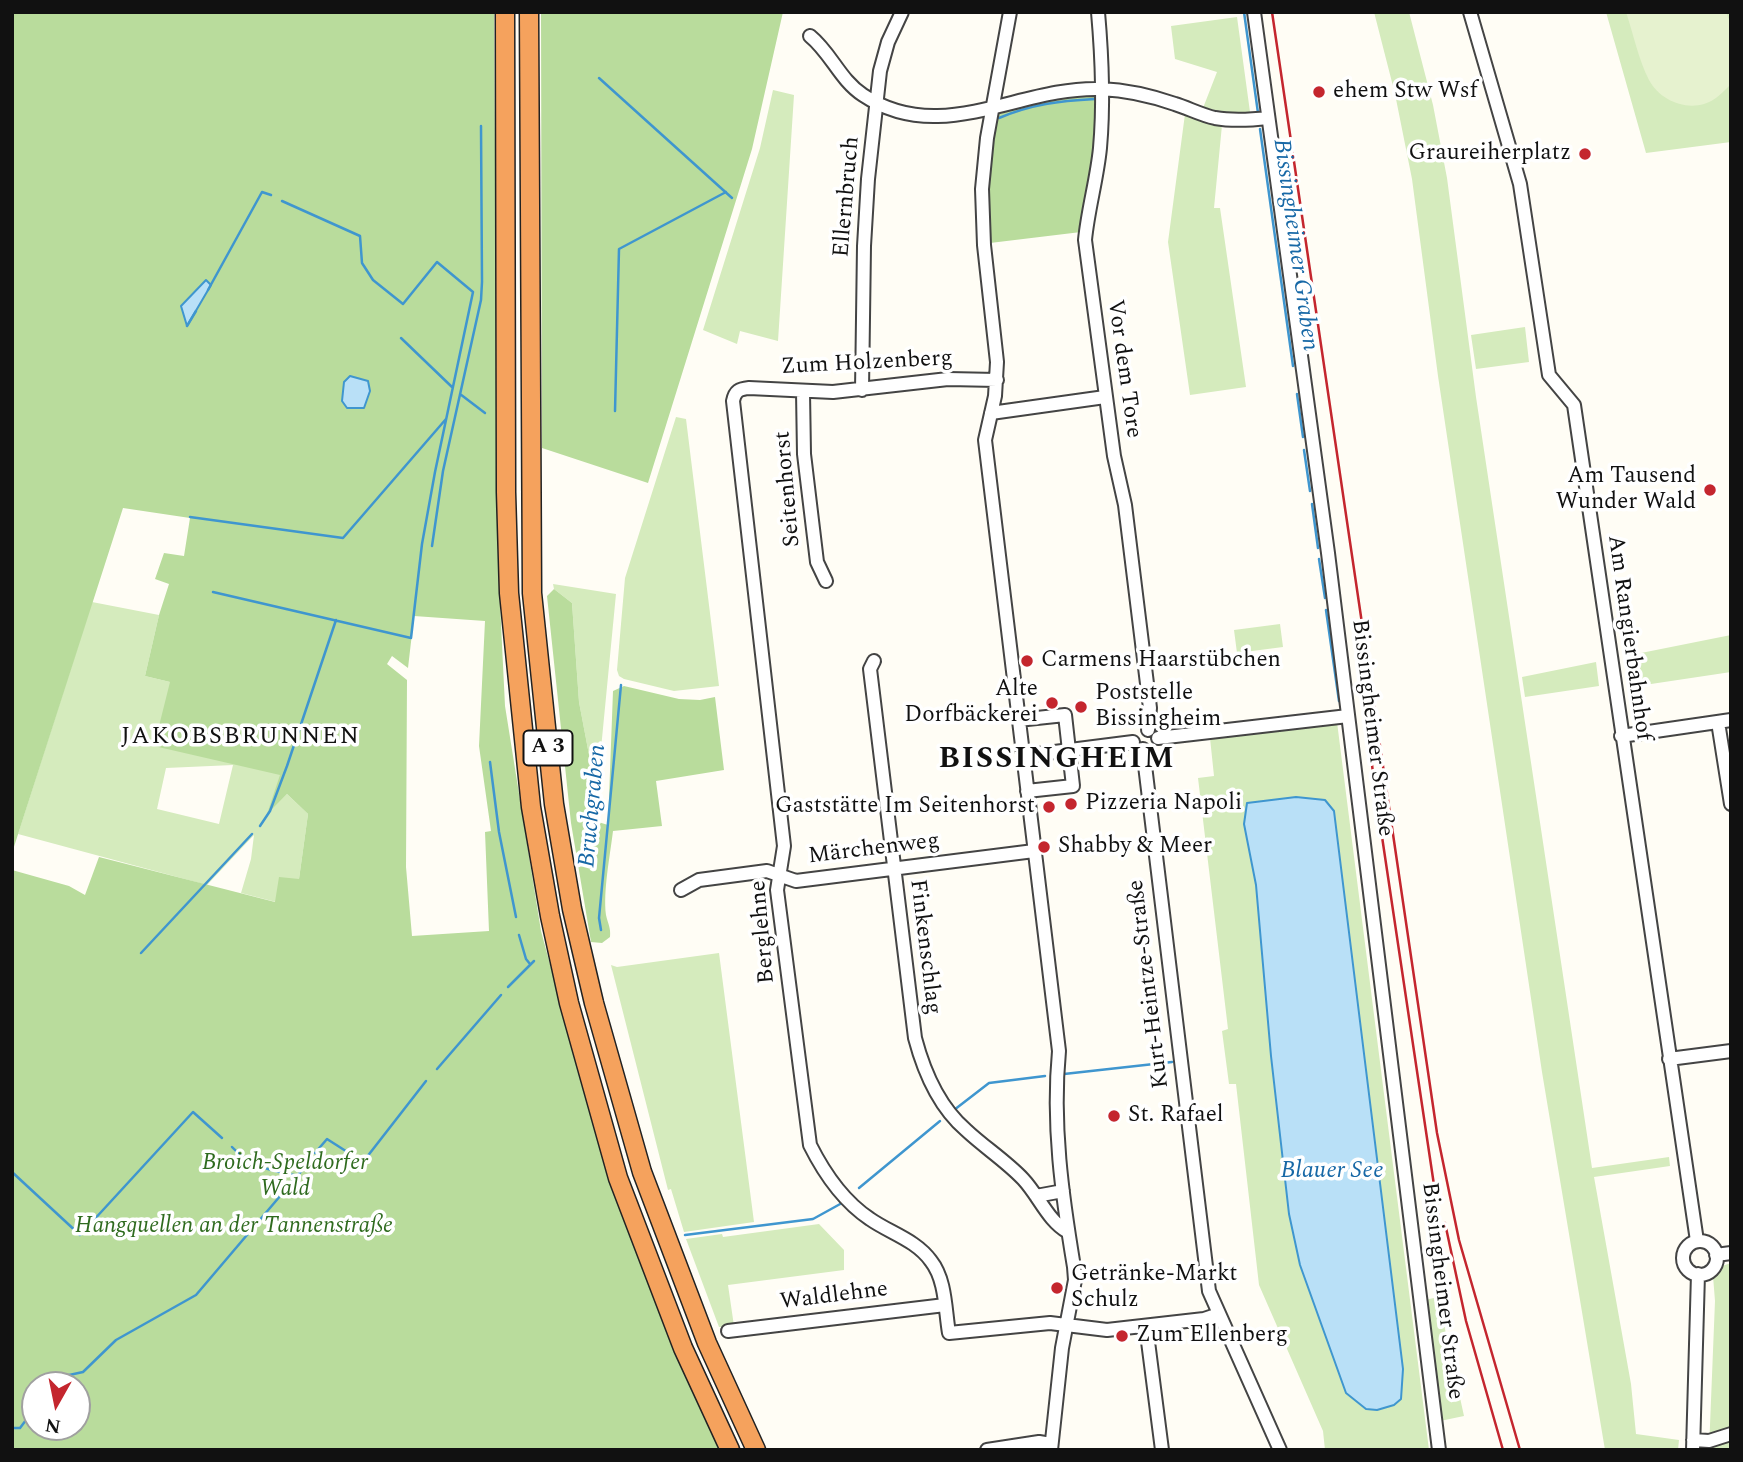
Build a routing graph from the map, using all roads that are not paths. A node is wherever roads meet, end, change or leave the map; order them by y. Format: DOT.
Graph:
graph roads {
  1 [pos="505,12"];
  2 [pos="529,12"];
  3 [pos="902,12"];
  4 [pos="1010,12"];
  5 [pos="1098,12"];
  6 [pos="1254,12"];
  7 [pos="1470,12"];
  8 [pos="810,36"];
  9 [pos="1102,89"];
  10 [pos="877,103"];
  11 [pos="993,108"];
  12 [pos="1268,118"];
  13 [pos="997,380"];
  14 [pos="740,389"];
  15 [pos="862,390"];
  16 [pos="803,391"];
  17 [pos="1105,397"];
  18 [pos="991,412"];
  19 [pos="826,581"];
  20 [pos="874,661"];
  21 [pos="1348,716"];
  22 [pos="1017,720"];
  23 [pos="1725,721"];
  24 [pos="1153,734"];
  25 [pos="1621,736"];
  26 [pos="1138,745"];
  27 [pos="1069,751"];
  28 [pos="1023,757"];
  29 [pos="1027,790"];
  30 [pos="1731,804"];
  31 [pos="1034,851"];
  32 [pos="893,869"];
  33 [pos="779,875"];
  34 [pos="681,890"];
  35 [pos="1731,1051"];
  36 [pos="1669,1059"];
  37 [pos="1063,1191"];
  38 [pos="1037,1196"];
  39 [pos="1068,1231"];
  40 [pos="1697,1241"];
  41 [pos="1731,1253"];
  42 [pos="1716,1255"];
  43 [pos="1698,1274"];
  44 [pos="945,1305"];
  45 [pos="1219,1314"];
  46 [pos="1068,1325"];
  47 [pos="1146,1326"];
  48 [pos="728,1331"];
  49 [pos="1731,1434"];
  50 [pos="1718,1444"];
  51 [pos="1693,1445"];
  52 [pos="1051,1447"];
  53 [pos="730,1450"];
  54 [pos="756,1450"];
  55 [pos="987,1450"];
  56 [pos="1162,1450"];
  57 [pos="1280,1450"];
  58 [pos="1439,1450"];
  1 -- 53 [label="highway, A 3"];
  2 -- 54 [label="highway, A 3"];
  3 -- 10 [label="street, Ellernbruch"];
  4 -- 11 [label="street"];
  5 -- 9 [label="street, Vor dem Tore"];
  6 -- 12 [label="street, Bissingheimer Straße"];
  7 -- 25 [label="street, Am Rangierbahnhof"];
  8 -- 10 [label="street"];
  9 -- 11 [label="street"];
  9 -- 12 [label="street"];
  9 -- 17 [label="street, Vor dem Tore"];
  10 -- 11 [label="street"];
  10 -- 15 [label="street, Ellernbruch"];
  11 -- 13 [label="street"];
  12 -- 21 [label="street, Bissingheimer Straße"];
  13 -- 15 [label="street, Zum Holzenberg"];
  13 -- 18 [label="street"];
  14 -- 16 [label="street, Zum Holzenberg"];
  14 -- 33 [label="street, Berglehne"];
  15 -- 16 [label="street, Zum Holzenberg"];
  16 -- 19 [label="street, Seitenhorst"];
  17 -- 18 [label="street"];
  17 -- 24 [label="street, Vor dem Tore"];
  18 -- 22 [label="street"];
  20 -- 32 [label="street, Finkenschlag"];
  21 -- 24 [label="street"];
  21 -- 58 [label="street, Bissingheimer Straße"];
  22 -- 27 [label="street"];
  22 -- 28 [label="street"];
  23 -- 25 [label="street"];
  23 -- 30 [label="street"];
  24 -- 26 [label="street"];
  24 -- 26 [label="street"];
  25 -- 36 [label="street, Am Rangierbahnhof"];
  26 -- 27 [label="street"];
  26 -- 45 [label="street, Kurt-Heintze-Straße"];
  27 -- 28 [label="street"];
  27 -- 29 [label="street"];
  28 -- 29 [label="street"];
  29 -- 31 [label="street"];
  31 -- 32 [label="street, Märchenweg"];
  31 -- 37 [label="street"];
  32 -- 33 [label="street, Märchenweg"];
  32 -- 38 [label="street, Finkenschlag"];
  33 -- 34 [label="street, Märchenweg"];
  33 -- 44 [label="street, Berglehne"];
  35 -- 36 [label="street"];
  36 -- 40 [label="street, Am Rangierbahnhof"];
  37 -- 38 [label="street"];
  37 -- 39 [label="street"];
  38 -- 39 [label="street, Finkenschlag"];
  39 -- 46 [label="street"];
  40 -- 42 [label="street"];
  40 -- 43 [label="street"];
  41 -- 42 [label="street"];
  42 -- 43 [label="street"];
  43 -- 51 [label="street"];
  44 -- 46 [label="street, Berglehne"];
  44 -- 48 [label="street, Waldlehne"];
  45 -- 47 [label="street"];
  45 -- 57 [label="street, Kurt-Heintze-Straße"];
  46 -- 47 [label="street"];
  46 -- 52 [label="street"];
  47 -- 56 [label="street"];
  49 -- 50 [label="street"];
  50 -- 51 [label="street"];
  52 -- 55 [label="street"];
}
